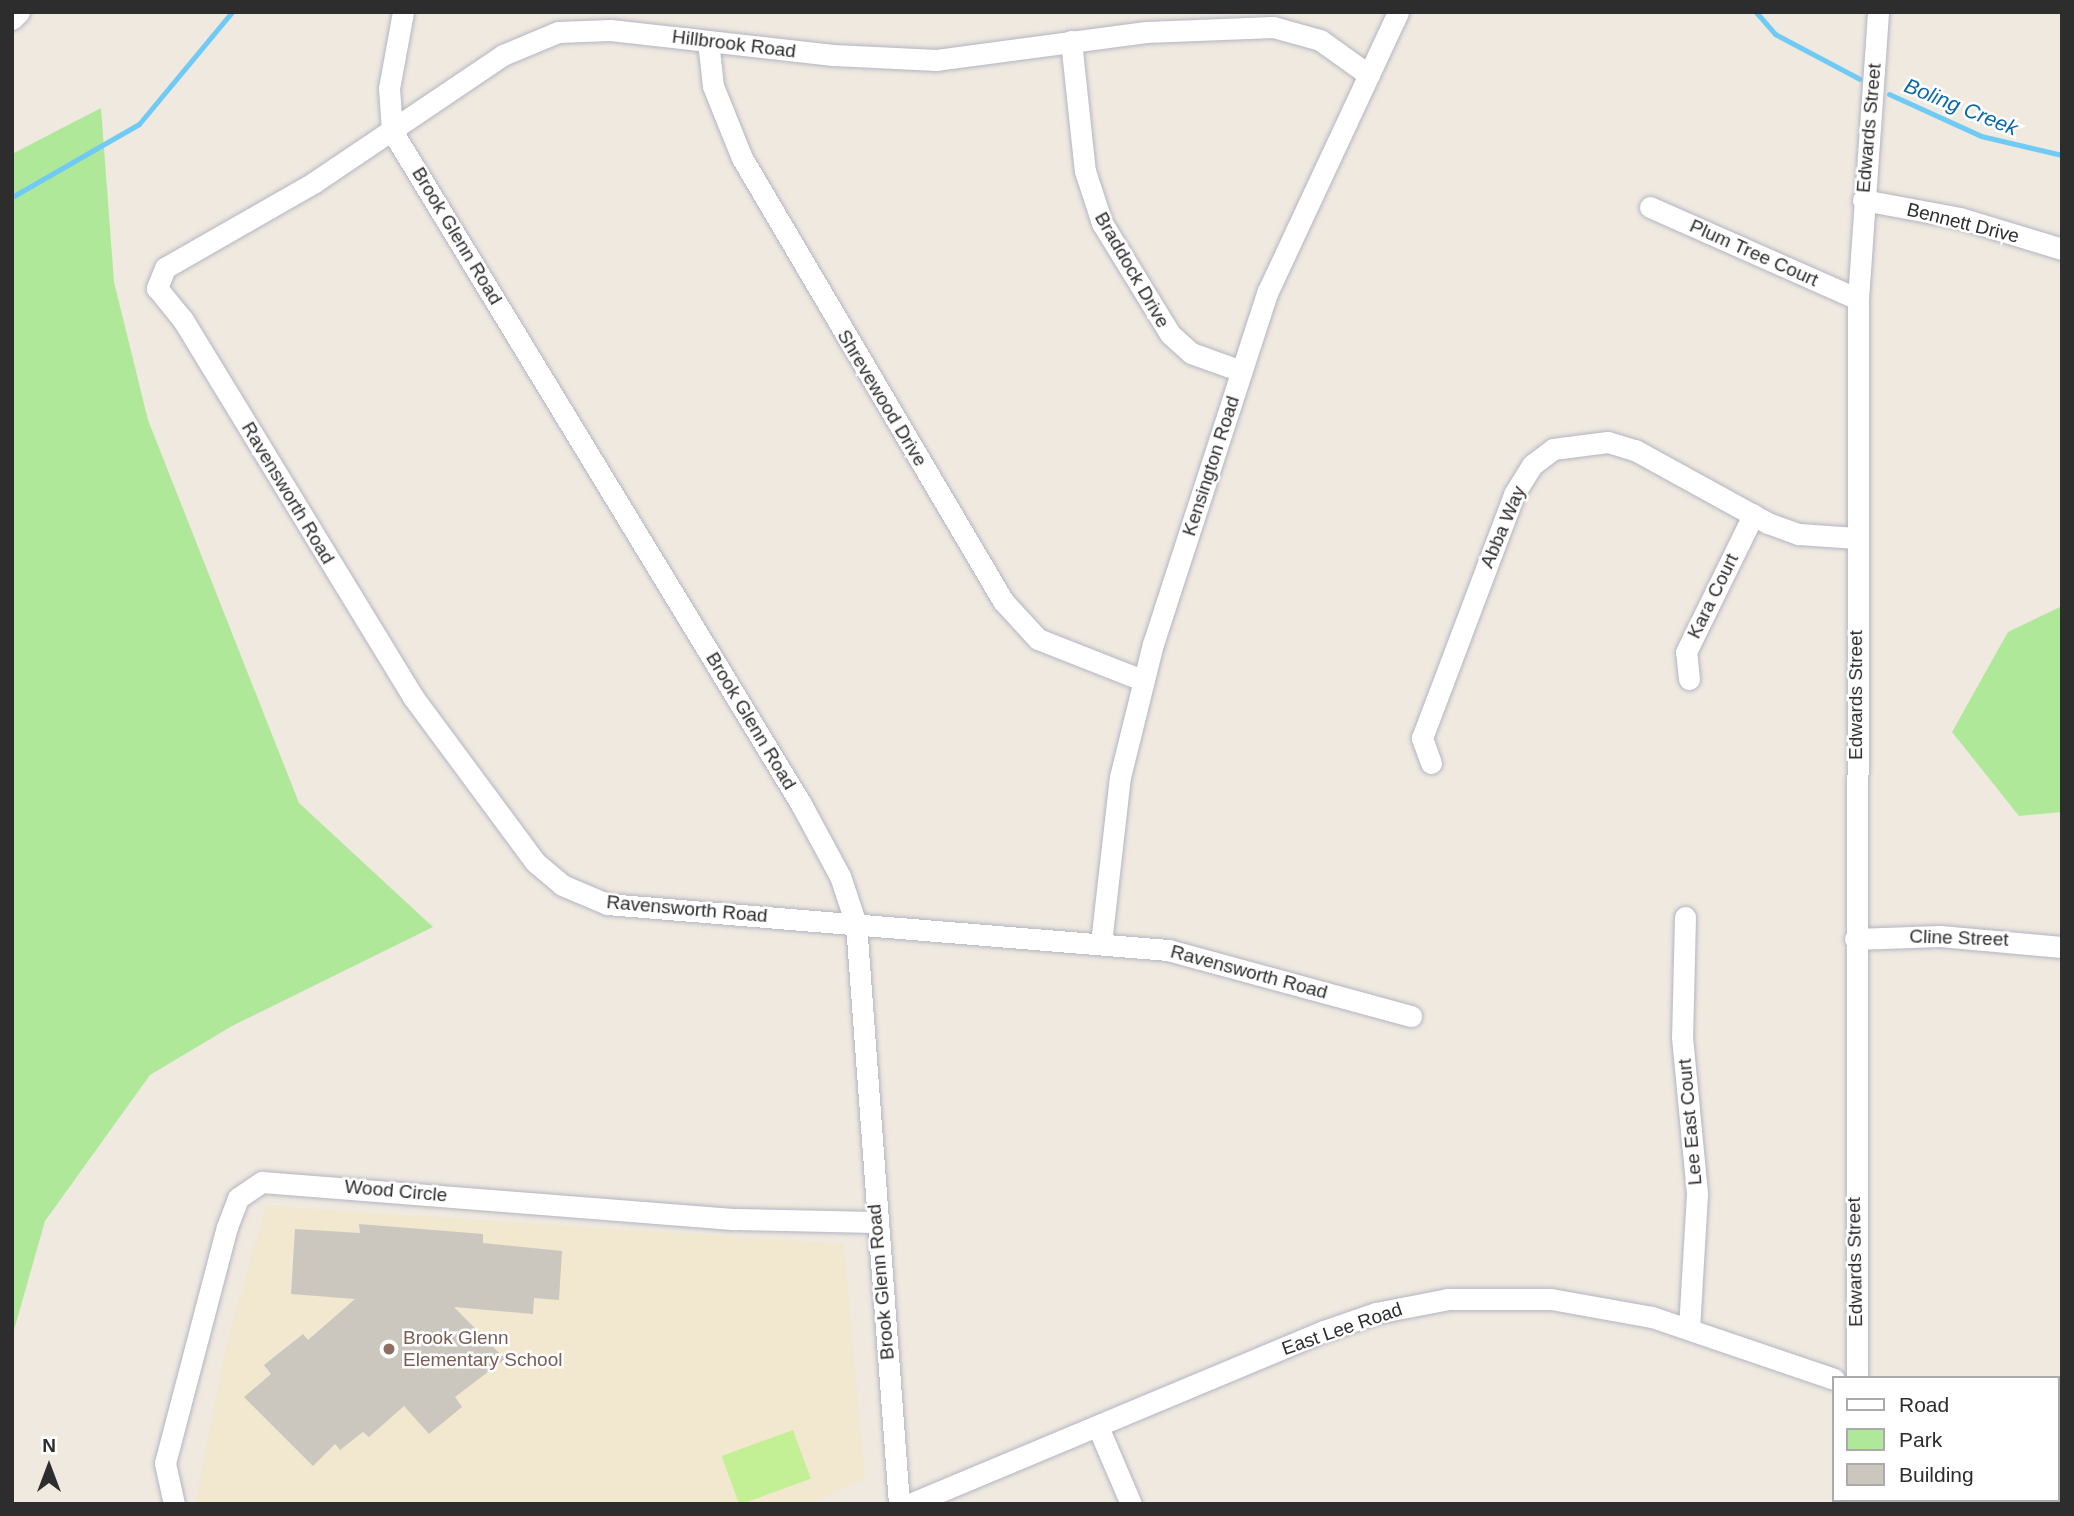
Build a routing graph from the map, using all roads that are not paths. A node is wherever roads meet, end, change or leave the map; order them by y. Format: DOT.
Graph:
graph roads {
  1 [pos="19,12"];
  2 [pos="403,12"];
  3 [pos="1398,12"];
  4 [pos="1878,12"];
  5 [pos="12,19"];
  6 [pos="708,41"];
  7 [pos="1071,41"];
  8 [pos="1369,75"];
  9 [pos="393,131"];
  10 [pos="1863,200"];
  11 [pos="1650,207"];
  12 [pos="2062,249"];
  13 [pos="156,279"];
  14 [pos="1858,299"];
  15 [pos="1241,372"];
  16 [pos="1753,515"];
  17 [pos="1856,537"];
  18 [pos="1689,679"];
  19 [pos="1142,680"];
  20 [pos="1431,764"];
  21 [pos="1685,917"];
  22 [pos="856,924"];
  23 [pos="1856,939"];
  24 [pos="1101,943"];
  25 [pos="2062,947"];
  26 [pos="1411,1016"];
  27 [pos="875,1222"];
  28 [pos="1689,1327"];
  29 [pos="1857,1376"];
  30 [pos="1832,1378"];
  31 [pos="1098,1427"];
  32 [pos="174,1504"];
  33 [pos="899,1504"];
  34 [pos="910,1504"];
  35 [pos="1131,1504"];
  1 -- 5 [label="street"];
  2 -- 9 [label="street, Brook Glenn Road"];
  3 -- 8 [label="street, Kensington Road"];
  4 -- 10 [label="street, Edwards Street"];
  6 -- 7 [label="street, Hillbrook Road"];
  6 -- 9 [label="street, Hillbrook Road"];
  6 -- 19 [label="street, Shrevewood Drive"];
  7 -- 8 [label="street, Hillbrook Road"];
  7 -- 15 [label="street, Braddock Drive"];
  8 -- 15 [label="street, Kensington Road"];
  9 -- 13 [label="street, Hillbrook Road"];
  9 -- 22 [label="street, Brook Glenn Road"];
  10 -- 12 [label="street, Bennett Drive"];
  10 -- 14 [label="street, Edwards Street"];
  11 -- 14 [label="street, Plum Tree Court"];
  13 -- 22 [label="street, Ravensworth Road"];
  14 -- 17 [label="street, Edwards Street"];
  15 -- 19 [label="street, Kensington Road"];
  16 -- 17 [label="street, Abba Way"];
  16 -- 18 [label="street, Kara Court"];
  16 -- 20 [label="street, Abba Way"];
  17 -- 23 [label="street, Edwards Street"];
  19 -- 24 [label="street, Kensington Road"];
  21 -- 28 [label="street, Lee East Court"];
  22 -- 24 [label="street, Ravensworth Road"];
  22 -- 27 [label="street, Brook Glenn Road"];
  23 -- 25 [label="street, Cline Street"];
  23 -- 29 [label="street, Edwards Street"];
  24 -- 26 [label="street, Ravensworth Road"];
  27 -- 32 [label="street, Wood Circle"];
  27 -- 33 [label="street, Brook Glenn Road"];
  28 -- 30 [label="street, East Lee Road"];
  28 -- 31 [label="street, East Lee Road"];
  31 -- 34 [label="street, East Lee Road"];
  31 -- 35 [label="street"];
}
